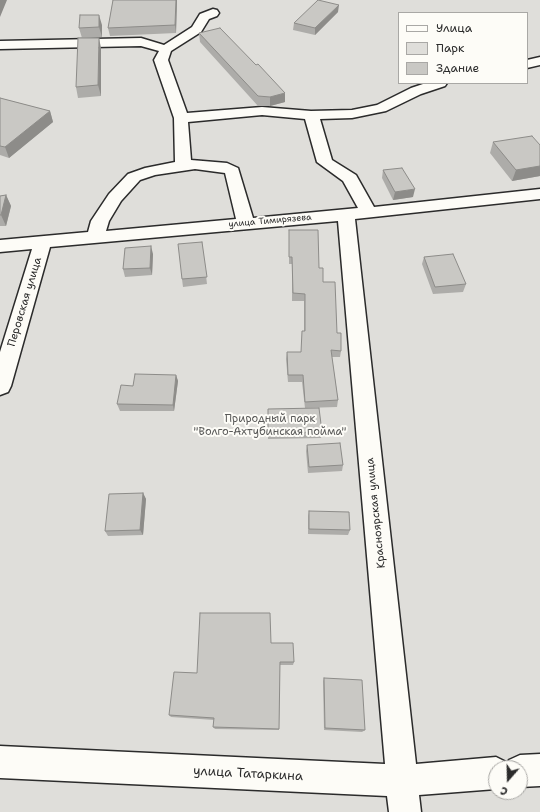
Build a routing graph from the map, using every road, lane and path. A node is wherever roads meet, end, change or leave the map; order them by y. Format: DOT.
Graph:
graph roads {
  1 [pos="213,12"];
  2 [pos="0,45"];
  3 [pos="166,50"];
  4 [pos="540,61"];
  5 [pos="528,64"];
  6 [pos="437,84"];
  7 [pos="311,115"];
  8 [pos="181,118"];
  9 [pos="183,165"];
  10 [pos="540,194"];
  11 [pos="357,213"];
  12 [pos="246,224"];
  13 [pos="95,237"];
  14 [pos="43,242"];
  15 [pos="0,246"];
  16 [pos="0,386"];
  17 [pos="0,762"];
  18 [pos="540,770"];
  19 [pos="528,771"];
  20 [pos="488,774"];
  21 [pos="402,781"];
  22 [pos="405,812"];
  1 -- 3 [label="street"];
  2 -- 3 [label="street"];
  3 -- 8 [label="street"];
  4 -- 5 [label="street"];
  6 -- 7 [label="street"];
  7 -- 8 [label="street"];
  7 -- 11 [label="street"];
  8 -- 9 [label="street"];
  9 -- 12 [label="street"];
  9 -- 13 [label="street"];
  10 -- 11 [label="street, улица Тимирязева"];
  11 -- 12 [label="street, улица Тимирязева"];
  11 -- 21 [label="street, Красноярская улица"];
  12 -- 13 [label="street, улица Тимирязева"];
  13 -- 14 [label="street, улица Тимирязева"];
  14 -- 15 [label="street, улица Тимирязева"];
  14 -- 16 [label="street, Перовская улица"];
  17 -- 21 [label="street, улица Татаркина"];
  18 -- 19 [label="street"];
  20 -- 21 [label="street, улица Татаркина"];
  21 -- 22 [label="street, Красноярская улица"];
}
